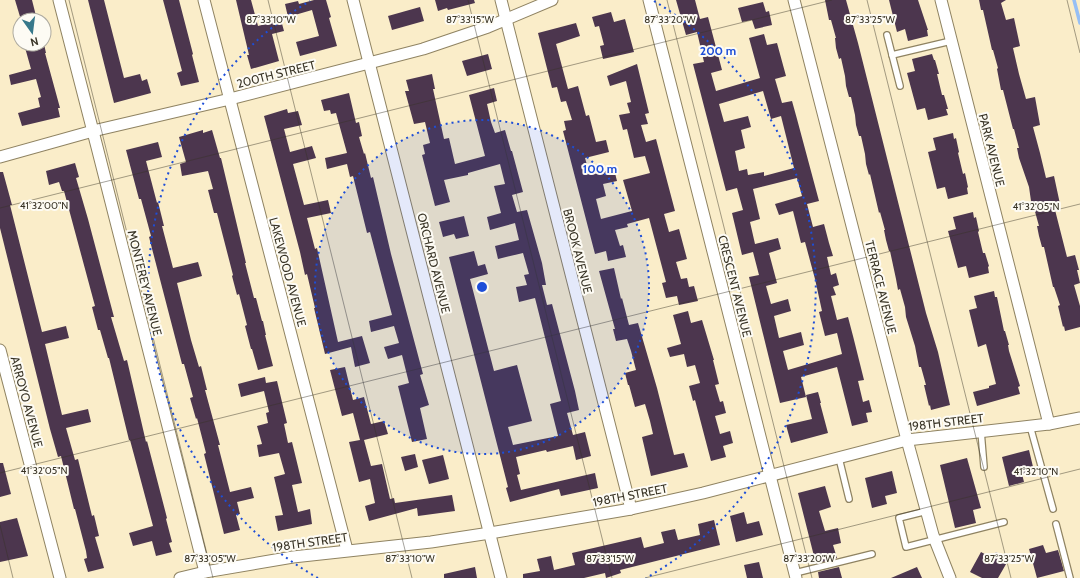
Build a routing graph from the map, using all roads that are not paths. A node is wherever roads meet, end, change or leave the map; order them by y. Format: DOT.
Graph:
graph roads {
  1 [pos="59,0"];
  2 [pos="204,0"];
  3 [pos="353,0"];
  4 [pos="501,0"];
  5 [pos="552,0"];
  6 [pos="649,0"];
  7 [pos="794,0"];
  8 [pos="941,0"];
  9 [pos="506,19"];
  10 [pos="887,35"];
  11 [pos="951,40"];
  12 [pos="892,55"];
  13 [pos="370,63"];
  14 [pos="900,86"];
  15 [pos="230,99"];
  16 [pos="93,131"];
  17 [pos="0,157"];
  18 [pos="0,350"];
  19 [pos="1080,418"];
  20 [pos="1049,424"];
  21 [pos="1030,426"];
  22 [pos="981,431"];
  23 [pos="907,440"];
  24 [pos="839,458"];
  25 [pos="984,467"];
  26 [pos="770,476"];
  27 [pos="849,499"];
  28 [pos="631,509"];
  29 [pos="1053,509"];
  30 [pos="926,511"];
  31 [pos="1004,522"];
  32 [pos="1056,524"];
  33 [pos="490,533"];
  34 [pos="935,540"];
  35 [pos="347,550"];
  36 [pos="872,554"];
  37 [pos="205,572"];
  38 [pos="795,576"];
  39 [pos="60,578"];
  40 [pos="180,578"];
  41 [pos="501,578"];
  42 [pos="950,578"];
  43 [pos="1070,578"];
  1 -- 16 [label="street, MONTEREY AVENUE"];
  2 -- 15 [label="street, LAKEWOOD AVENUE"];
  3 -- 13 [label="street, ORCHARD AVENUE"];
  4 -- 9 [label="street, BROOK AVENUE"];
  5 -- 9 [label="street, 200TH STREET"];
  6 -- 26 [label="street, CRESCENT AVENUE"];
  7 -- 23 [label="street, TERRACE AVENUE"];
  8 -- 11 [label="street, PARK AVENUE"];
  9 -- 13 [label="street, 200TH STREET"];
  9 -- 28 [label="street, BROOK AVENUE"];
  10 -- 12 [label="lane"];
  11 -- 12 [label="lane"];
  11 -- 20 [label="street, PARK AVENUE"];
  12 -- 14 [label="lane"];
  13 -- 15 [label="street, 200TH STREET"];
  13 -- 33 [label="street, ORCHARD AVENUE"];
  15 -- 16 [label="street, 200TH STREET"];
  15 -- 35 [label="street, LAKEWOOD AVENUE"];
  16 -- 17 [label="street, 200TH STREET"];
  16 -- 37 [label="street, MONTEREY AVENUE"];
  18 -- 39 [label="street, ARROYO AVENUE"];
  19 -- 20 [label="street, 198TH STREET"];
  20 -- 21 [label="street, 198TH STREET"];
  21 -- 22 [label="street, 198TH STREET"];
  21 -- 29 [label="lane"];
  22 -- 23 [label="street, 198TH STREET"];
  22 -- 25 [label="lane"];
  23 -- 24 [label="street, 198TH STREET"];
  23 -- 30 [label="street, TERRACE AVENUE"];
  24 -- 26 [label="street, 198TH STREET"];
  24 -- 27 [label="lane"];
  26 -- 28 [label="street, 198TH STREET"];
  26 -- 38 [label="street, CRESCENT AVENUE"];
  28 -- 33 [label="street, 198TH STREET"];
  30 -- 34 [label="street, TERRACE AVENUE"];
  30 -- 34 [label="lane"];
  31 -- 34 [label="lane"];
  32 -- 43 [label="lane"];
  33 -- 35 [label="street, 198TH STREET"];
  33 -- 41 [label="street, ORCHARD AVENUE"];
  34 -- 42 [label="street, TERRACE AVENUE"];
  35 -- 37 [label="street, 198TH STREET"];
  36 -- 38 [label="lane"];
  37 -- 40 [label="street, 198TH STREET"];
}
